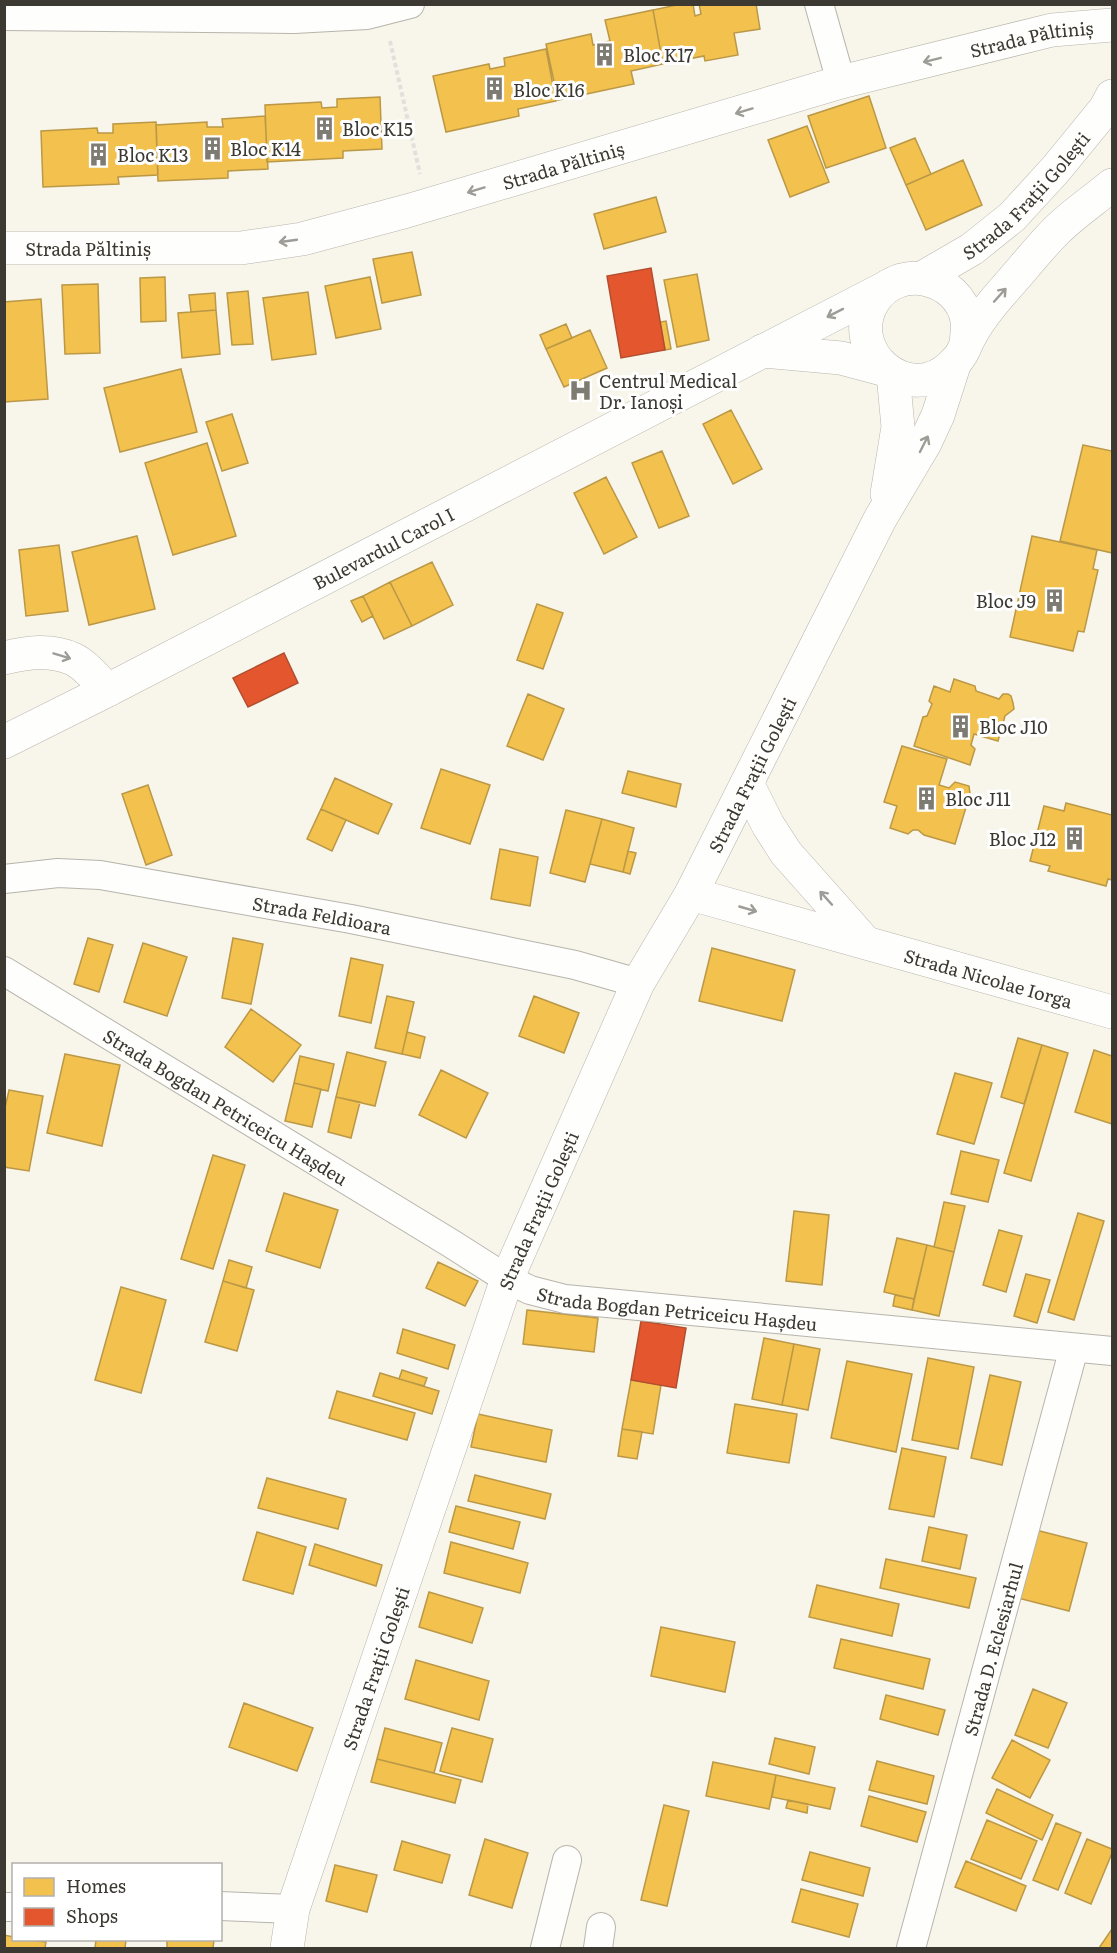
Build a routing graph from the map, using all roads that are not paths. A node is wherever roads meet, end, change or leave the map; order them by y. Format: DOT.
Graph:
graph roads {
  1 [pos="410,4"];
  2 [pos="819,4"];
  3 [pos="4,16"];
  4 [pos="1113,25"];
  5 [pos="841,82"];
  6 [pos="1113,96"];
  7 [pos="1113,185"];
  8 [pos="4,248"];
  9 [pos="922,278"];
  10 [pos="887,287"];
  11 [pos="762,351"];
  12 [pos="960,352"];
  13 [pos="889,372"];
  14 [pos="884,512"];
  15 [pos="4,658"];
  16 [pos="108,690"];
  17 [pos="4,742"];
  18 [pos="747,783"];
  19 [pos="4,879"];
  20 [pos="691,894"];
  21 [pos="865,942"];
  22 [pos="4,971"];
  23 [pos="638,983"];
  24 [pos="1113,1012"];
  25 [pos="507,1280"];
  26 [pos="1074,1348"];
  27 [pos="1113,1351"];
  28 [pos="567,1860"];
  29 [pos="222,1906"];
  30 [pos="293,1909"];
  31 [pos="287,1948"];
  32 [pos="545,1948"];
  33 [pos="911,1948"];
  1 -- 3 [label="street"];
  2 -- 5 [label="street"];
  4 -- 5 [label="street, Strada Păltiniș, one-way"];
  5 -- 8 [label="street, Strada Păltiniș, one-way"];
  6 -- 9 [label="street, Strada Frații Golești"];
  12 -- 7 [label="street, Strada Frații Golești, one-way"];
  9 -- 10 [label="street"];
  9 -- 12 [label="street"];
  10 -- 11 [label="street, Bulevardul Carol I, one-way"];
  10 -- 13 [label="street"];
  11 -- 13 [label="street"];
  11 -- 16 [label="street, Bulevardul Carol I"];
  12 -- 13 [label="street"];
  14 -- 12 [label="street, Strada Frații Golești, one-way"];
  13 -- 14 [label="street, Strada Frații Golești"];
  14 -- 18 [label="street, Strada Frații Golești"];
  15 -- 16 [label="street, one-way"];
  16 -- 17 [label="street, Bulevardul Carol I"];
  18 -- 20 [label="street, Strada Frații Golești"];
  21 -- 18 [label="street, one-way"];
  19 -- 23 [label="street, Strada Feldioara"];
  20 -- 21 [label="street, Strada Nicolae Iorga, one-way"];
  20 -- 23 [label="street, Strada Frații Golești"];
  21 -- 24 [label="street, Strada Nicolae Iorga"];
  22 -- 25 [label="street, Strada Bogdan Petriceicu Hașdeu"];
  23 -- 25 [label="street, Strada Frații Golești"];
  25 -- 26 [label="street, Strada Bogdan Petriceicu Hașdeu"];
  25 -- 30 [label="street, Strada Frații Golești"];
  26 -- 27 [label="street, Strada Bogdan Petriceicu Hașdeu"];
  26 -- 33 [label="street, Strada D. Eclesiarhul"];
  28 -- 32 [label="street"];
  29 -- 30 [label="street"];
  30 -- 31 [label="street, Strada Frații Golești"];
}
